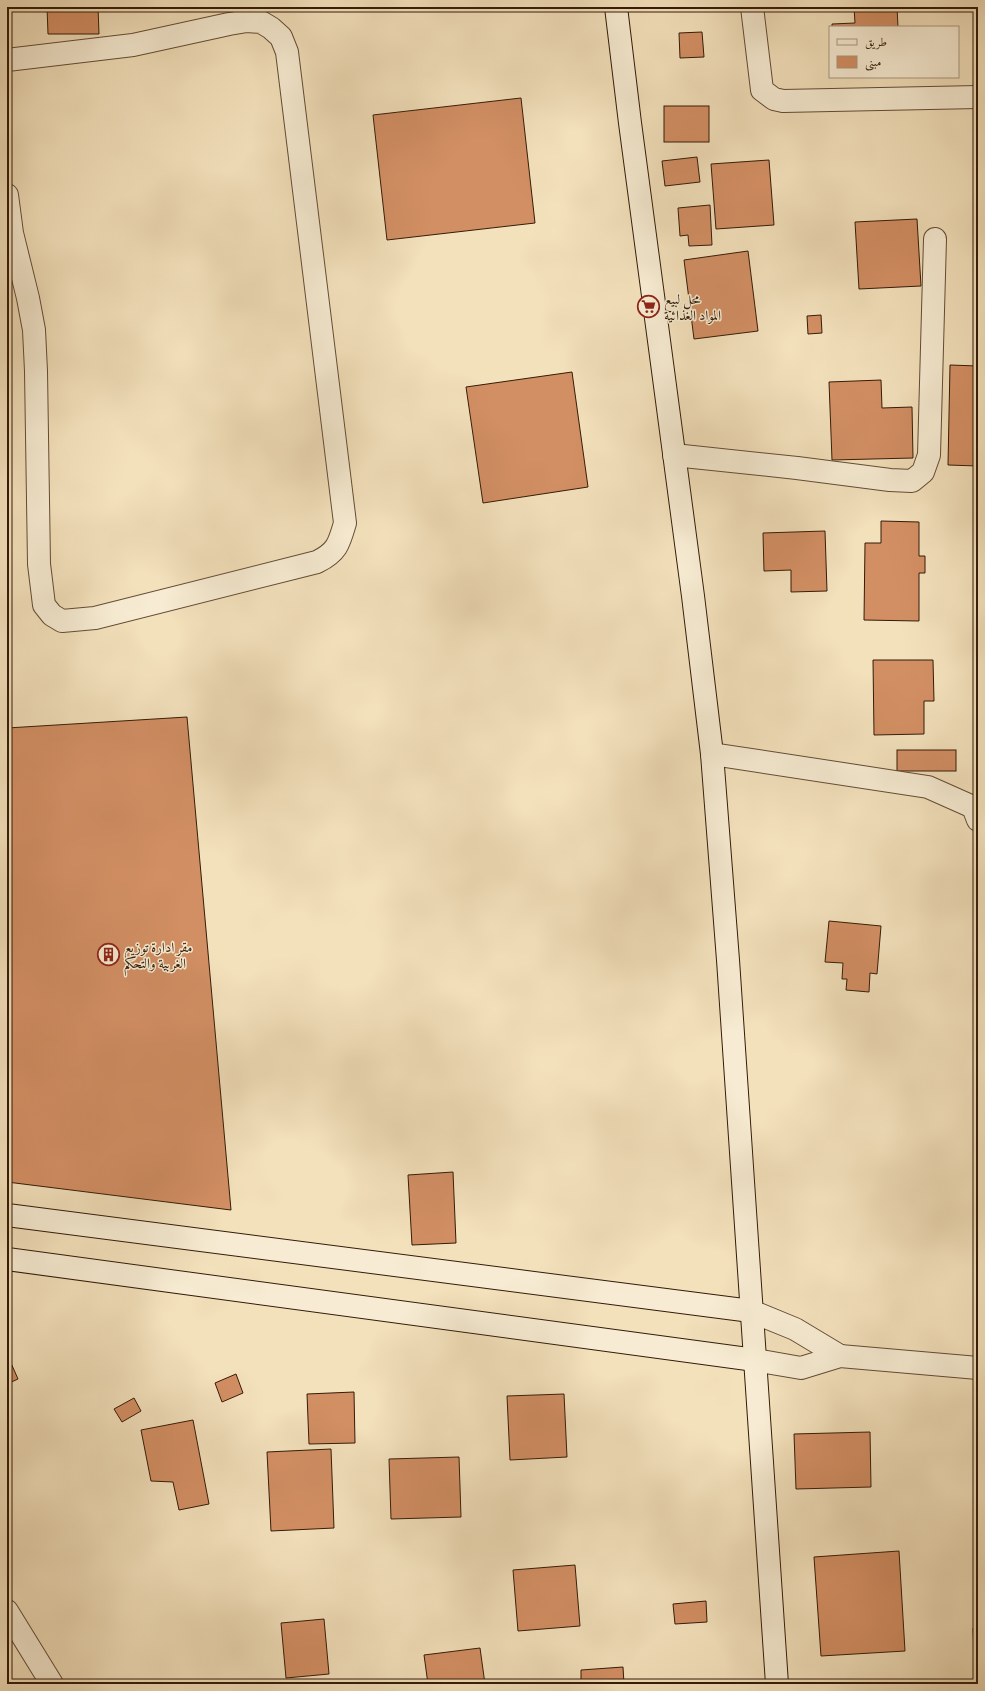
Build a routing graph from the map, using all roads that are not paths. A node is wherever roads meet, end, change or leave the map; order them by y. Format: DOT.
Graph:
graph roads {
  1 [pos="616,7"];
  2 [pos="752,7"];
  3 [pos="7,60"];
  4 [pos="978,97"];
  5 [pos="7,196"];
  6 [pos="935,239"];
  7 [pos="674,455"];
  8 [pos="712,754"];
  9 [pos="978,820"];
  10 [pos="7,1215"];
  11 [pos="7,1259"];
  12 [pos="751,1311"];
  13 [pos="840,1356"];
  14 [pos="755,1360"];
  15 [pos="978,1368"];
  16 [pos="7,1611"];
  17 [pos="52,1684"];
  18 [pos="777,1684"];
  1 -- 7 [label="main road"];
  2 -- 4 [label="main road"];
  3 -- 5 [label="main road"];
  6 -- 7 [label="main road"];
  7 -- 8 [label="main road"];
  8 -- 9 [label="main road"];
  8 -- 12 [label="main road"];
  10 -- 12 [label="main road"];
  11 -- 14 [label="main road"];
  12 -- 13 [label="main road"];
  12 -- 14 [label="main road"];
  13 -- 14 [label="main road"];
  13 -- 15 [label="main road"];
  14 -- 18 [label="main road"];
  16 -- 17 [label="main road"];
}
